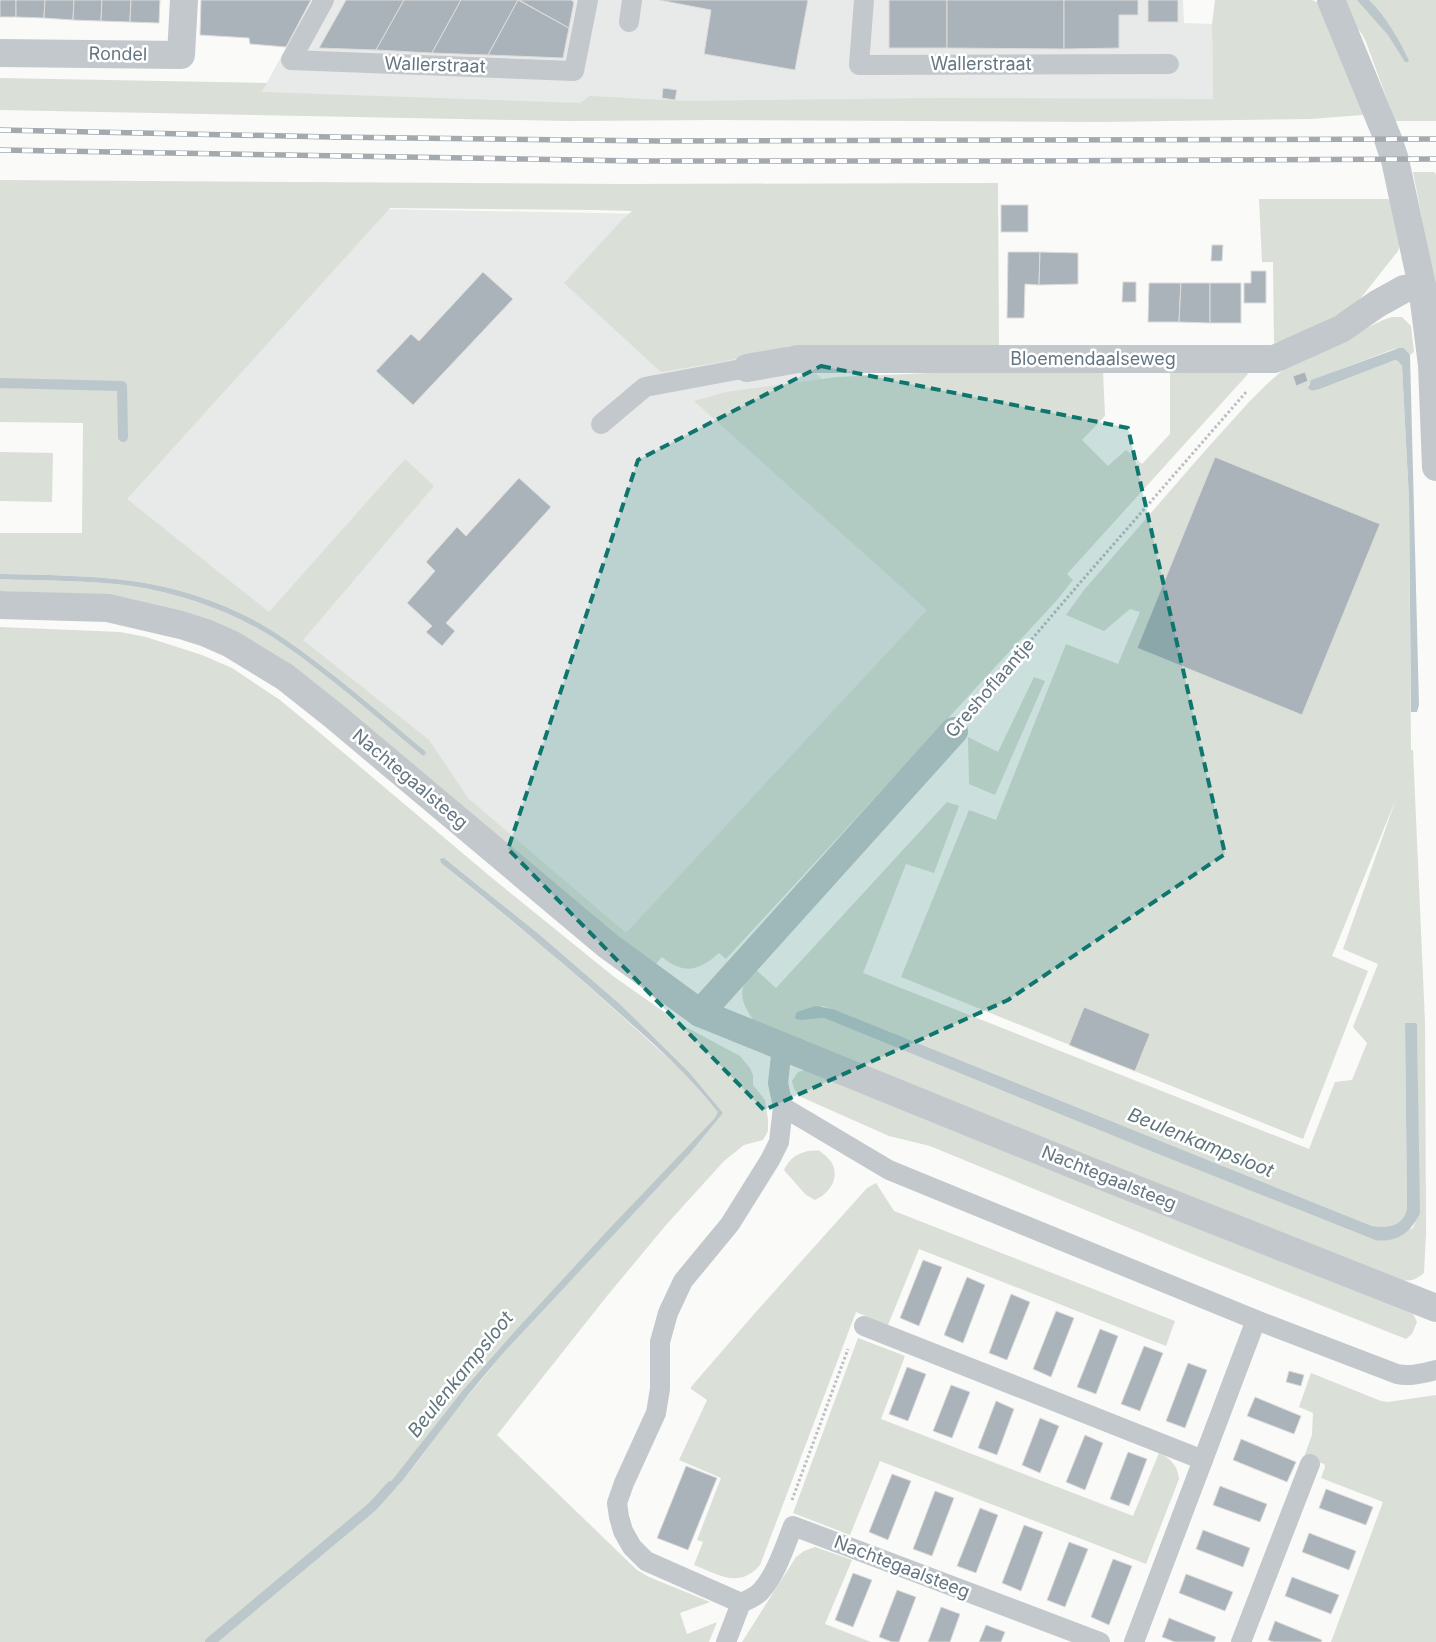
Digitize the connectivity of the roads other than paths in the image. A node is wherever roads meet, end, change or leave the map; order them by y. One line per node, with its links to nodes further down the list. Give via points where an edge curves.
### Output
1 (184, 0): 8 (street, Rondel, via 181,55)
2 (324, 0): 3 (lane, Wallerstraat, via 291,60 574,71)
3 (588, 0)
4 (632, 0): 7 (lane)
5 (864, 0): 9 (lane, Wallerstraat, via 859,65)
6 (1331, 0): 10 (street, via 1395,160)
7 (629, 22)
8 (0, 53)
9 (1169, 64)
10 (1422, 286): 11 (street); 12 (street, Bloemendaalseweg, via 1404,289 1341,329 1274,359 798,359)
11 (1434, 365): 14 (street)
12 (747, 368): 13 (lane, via 645,387)
13 (601, 424)
14 (1436, 467)
15 (0, 605): 17 (street, Nachtegaalsteeg, via 108,608 181,624 231,644 285,677 606,945)
16 (954, 731): 17 (street, Greshoflaantje)
17 (700, 1013): 18 (street, Nachtegaalsteeg)
18 (782, 1047): 19 (lane, via 778,1083); 20 (street, Nachtegaalsteeg)
19 (783, 1106): 21 (lane, via 889,1170); 26 (lane, via 779,1142 770,1160 730,1224 682,1282 668,1313 660,1342 660,1389 656,1413 617,1502 623,1531 646,1562)
20 (1436, 1308)
21 (1256, 1320): 23 (lane, via 1397,1374); 24 (lane)
22 (864, 1326): 24 (lane)
23 (1436, 1370)
24 (1203, 1460): 29 (lane)
25 (1310, 1464): 30 (lane)
26 (741, 1603): 27 (lane); 28 (lane, Nachtegaalsteeg, via 767,1584 793,1526)
27 (726, 1642)
28 (1100, 1642)
29 (1134, 1642)
30 (1241, 1642)

